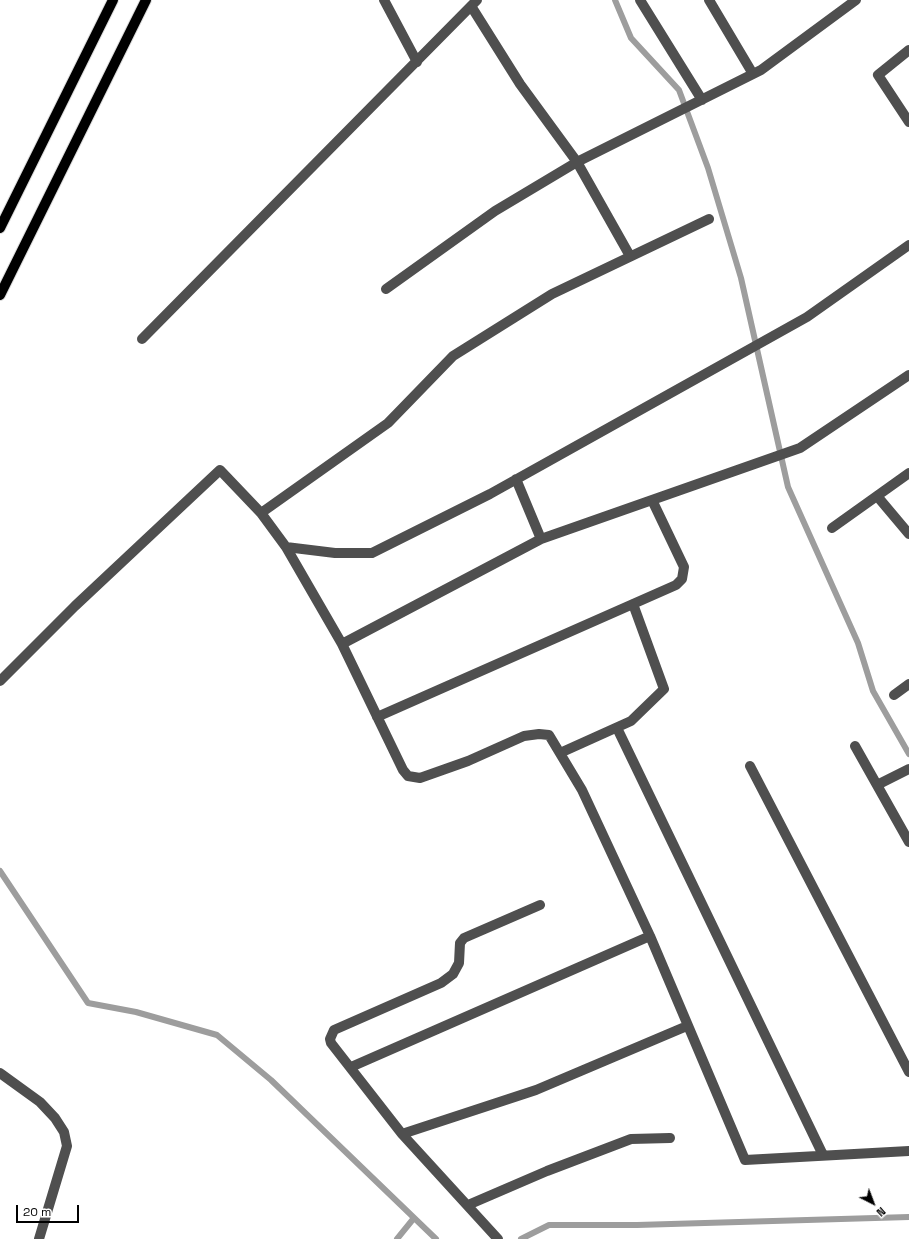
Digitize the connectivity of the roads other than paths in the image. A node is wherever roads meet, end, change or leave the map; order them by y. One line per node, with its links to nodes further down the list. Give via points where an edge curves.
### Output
1 (113, 0): 15 (main road)
2 (146, 0): 19 (main road)
3 (384, 0): 9 (street)
4 (640, 0): 11 (street)
5 (709, 0): 10 (street)
6 (856, 0): 10 (street)
7 (474, 3): 9 (street); 13 (street, via 520,84)
8 (909, 50): 12 (street, via 878,74)
9 (417, 62): 20 (street)
10 (753, 74): 11 (street)
11 (699, 101): 13 (street)
12 (908, 117)
13 (577, 162): 17 (street); 18 (street, via 495,211)
14 (709, 220): 17 (street)
15 (0, 228)
16 (909, 245): 23 (street, via 807,317)
17 (630, 256): 26 (street, via 552,294 453,356 388,423)
18 (386, 289)
19 (0, 295)
20 (142, 339)
21 (909, 375): 25 (street, via 800,448)
22 (909, 473): 24 (street)
23 (516, 479): 29 (street); 30 (street, via 372,553 335,554)
24 (877, 496): 27 (street); 28 (street)
25 (652, 500): 29 (street); 31 (street, via 684,567 684,574 676,585)
26 (261, 513): 30 (street); 33 (street, via 220,470 75,606)
27 (832, 528)
28 (909, 534)
29 (541, 539): 32 (street)
30 (286, 547): 32 (street)
31 (633, 604): 36 (street); 37 (street, via 664,689 631,721)
32 (342, 644): 36 (street)
33 (0, 681)
34 (909, 684): 35 (street)
35 (894, 695)
36 (377, 717): 39 (street, via 408,776 420,778 468,761 524,736 550,735)
37 (617, 728): 39 (street); 53 (street)
38 (855, 746): 42 (street)
39 (560, 753): 45 (street, via 582,790)
40 (750, 766): 48 (street)
41 (904, 771): 42 (street)
42 (877, 785): 43 (street)
43 (909, 842)
44 (540, 905): 47 (street, via 464,938 459,948 459,963 453,974 441,983 334,1030 331,1043)
45 (650, 936): 46 (street); 47 (street)
46 (687, 1026): 50 (street, via 536,1090); 53 (street, via 745,1160)
47 (351, 1067): 50 (street)
48 (909, 1072)
49 (0, 1073): 55 (street, via 40,1102 64,1132 67,1146)
50 (402, 1134): 54 (street)
51 (670, 1138): 54 (street, via 631,1140)
52 (909, 1151): 53 (street)
53 (823, 1155)
54 (468, 1205): 56 (street)
55 (39, 1239)
56 (498, 1239)

